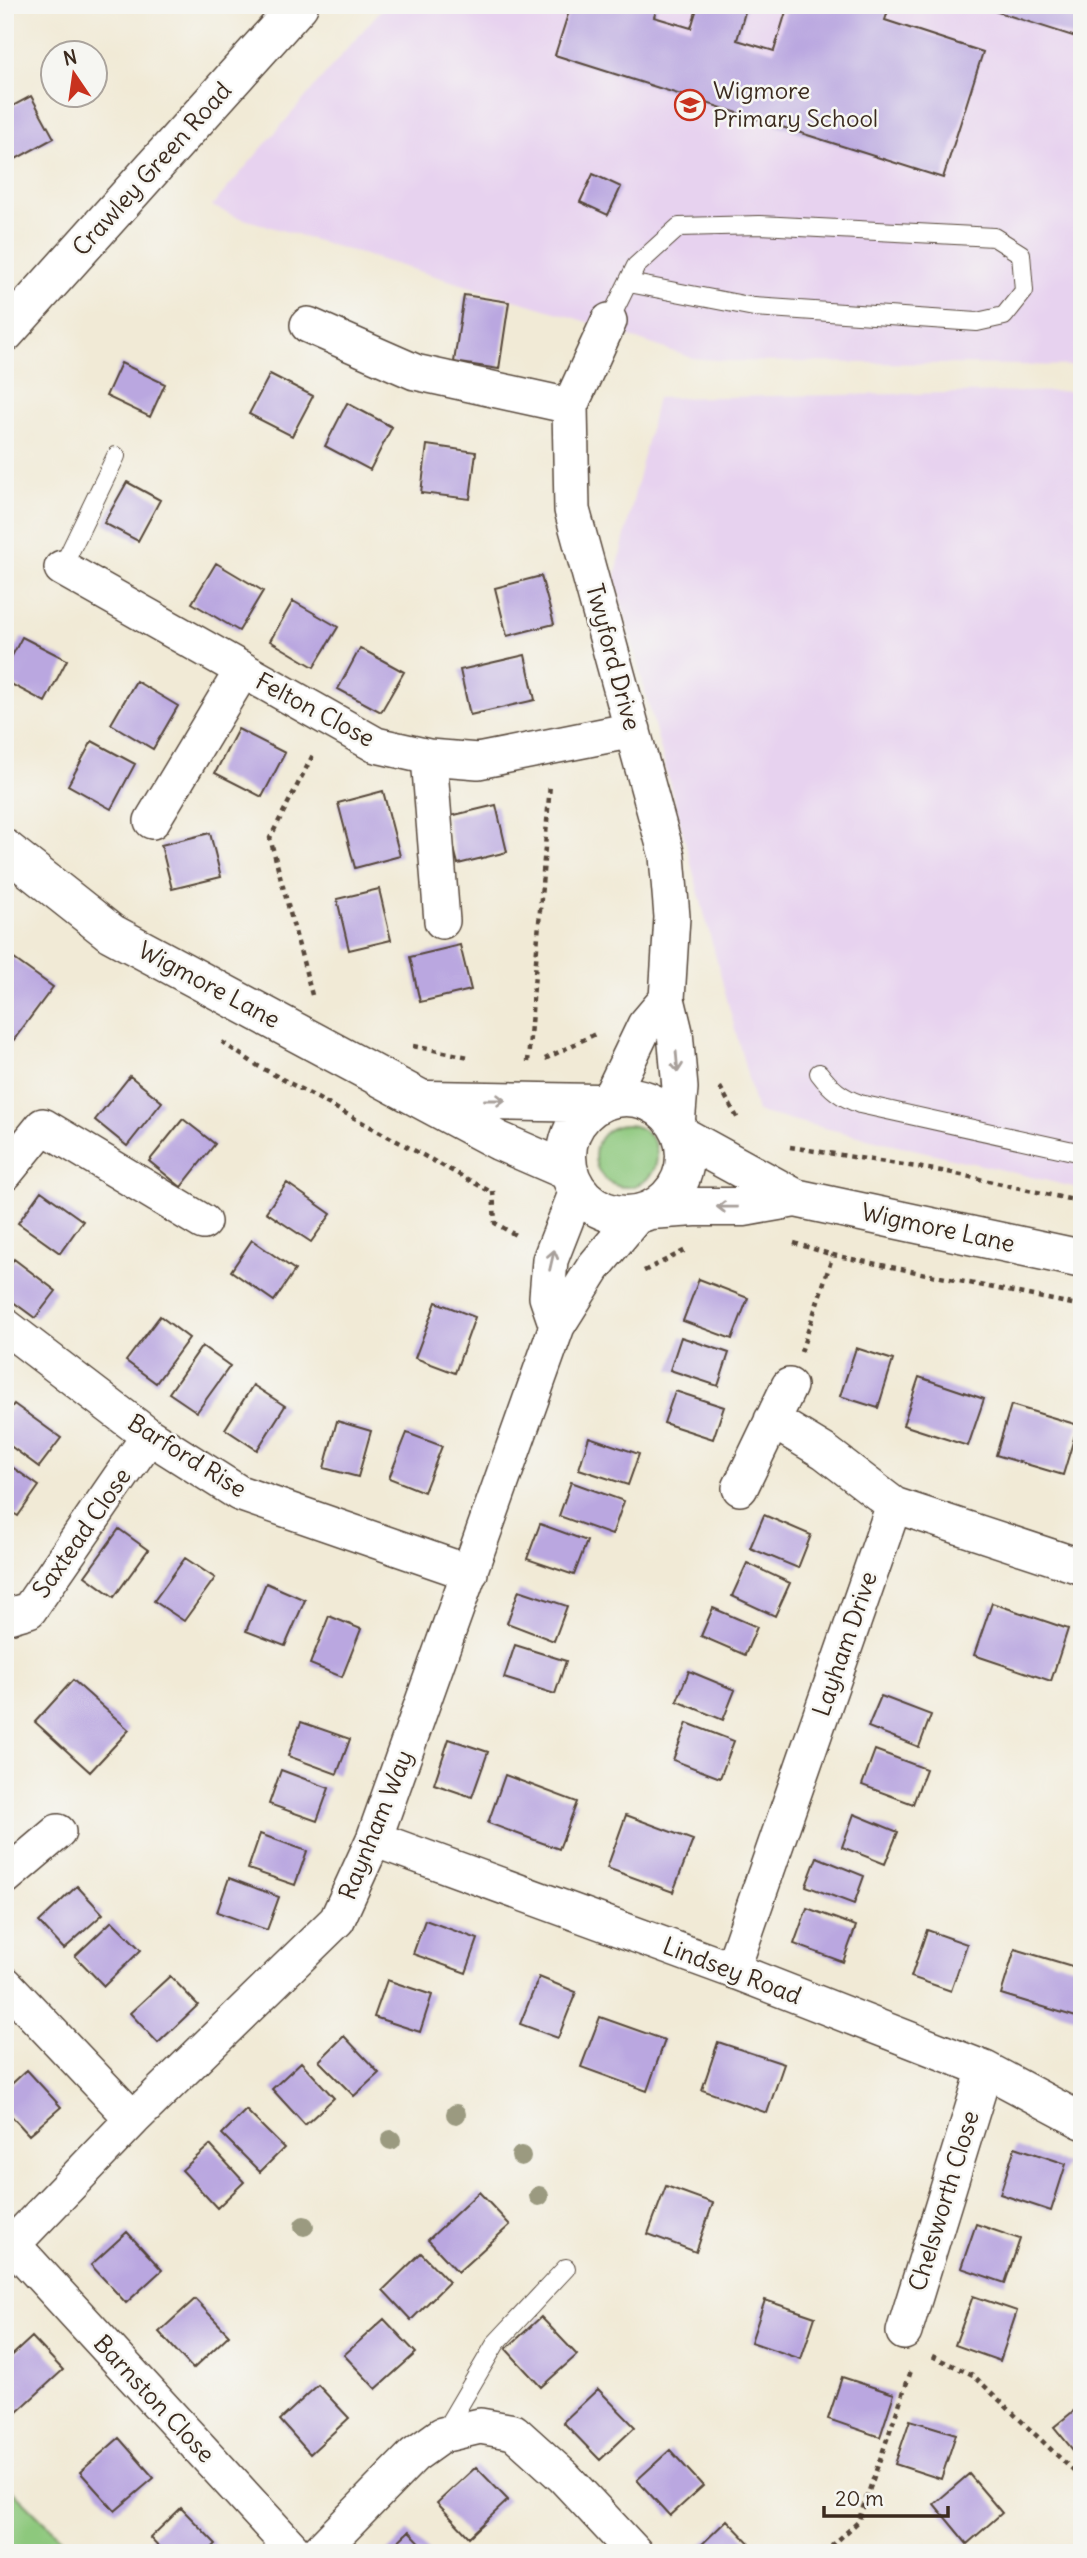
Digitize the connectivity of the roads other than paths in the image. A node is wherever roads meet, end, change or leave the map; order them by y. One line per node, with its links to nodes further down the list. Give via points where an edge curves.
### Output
1 (299, 5): 5 (street, Crawley Green Road)
2 (629, 283): 2 (lane, via 636,266 679,226 760,225 994,237 1021,254 1024,291 1004,316 977,322 754,307); 3 (lane)
3 (609, 321): 6 (street, Twyford Drive)
4 (308, 325): 6 (street, via 415,372)
5 (5, 333)
6 (569, 406): 10 (street, Twyford Drive, via 572,510)
7 (116, 456): 8 (lane)
8 (62, 568): 9 (street, Felton Close)
9 (242, 671): 11 (street, Felton Close, via 376,745); 12 (street, Felton Close)
10 (633, 730): 11 (street, Felton Close, via 478,761); 15 (street, Twyford Drive, via 667,856 672,917)
11 (429, 757): 14 (street)
12 (152, 821)
13 (5, 849): 17 (street, Wigmore Lane, via 111,933)
14 (442, 921)
15 (667, 999): 18 (street, via 645,1025); 19 (street, Twyford Drive, one-way to 19, via 675,1032)
16 (819, 1073): 20 (lane, via 831,1089 860,1104)
17 (426, 1100): 18 (street, Wigmore Lane, one-way to 18); 22 (street, Wigmore Lane)
18 (603, 1101): 19 (street, Wigmore Lane, via 629,1097 648,1101 664,1110); 22 (street, via 577,1121 567,1145)
19 (679, 1130): 23 (street, Wigmore Lane); 24 (street, via 685,1150 681,1178 668,1197)
20 (1082, 1153)
21 (5, 1173): 25 (street, via 43,1126)
22 (573, 1181): 24 (street, Wigmore Lane, via 590,1203 604,1212); 28 (street, one-way to 22, via 547,1297 550,1260)
23 (795, 1198): 24 (street, Wigmore Lane, one-way to 24, via 744,1207); 26 (street, Wigmore Lane)
24 (644, 1212): 28 (street, Raynham Way, via 594,1267)
25 (203, 1222)
26 (1082, 1259)
27 (5, 1326): 31 (street, Barford Rise)
28 (557, 1326): 35 (street, Raynham Way)
29 (789, 1386): 30 (street)
30 (772, 1420): 32 (street); 33 (street, via 825,1452)
31 (149, 1436): 35 (street, Barford Rise, via 240,1493); 36 (street, Saxtead Close, via 29,1610)
32 (740, 1488)
33 (894, 1505): 34 (street); 40 (street, Layham Drive)
34 (1082, 1567)
35 (470, 1573): 38 (street, Raynham Way)
36 (5, 1617)
37 (58, 1832): 39 (street)
38 (374, 1839): 40 (street, Lindsey Road); 43 (street, Raynham Way, via 337,1920)
39 (5, 1877)
40 (732, 1970): 42 (street, Lindsey Road)
41 (5, 1984): 43 (street)
42 (985, 2069): 44 (street, Lindsey Road); 47 (street, Chelsworth Close)
43 (133, 2119): 45 (street, Raynham Way)
44 (1082, 2121)
45 (9, 2249): 49 (street, Barnston Close)
46 (566, 2268): 48 (lane, via 496,2343)
47 (911, 2341)
48 (442, 2435): 50 (street, via 414,2455); 51 (street, via 480,2426 514,2432 564,2477)
49 (296, 2553)
50 (318, 2553)
51 (635, 2553)

